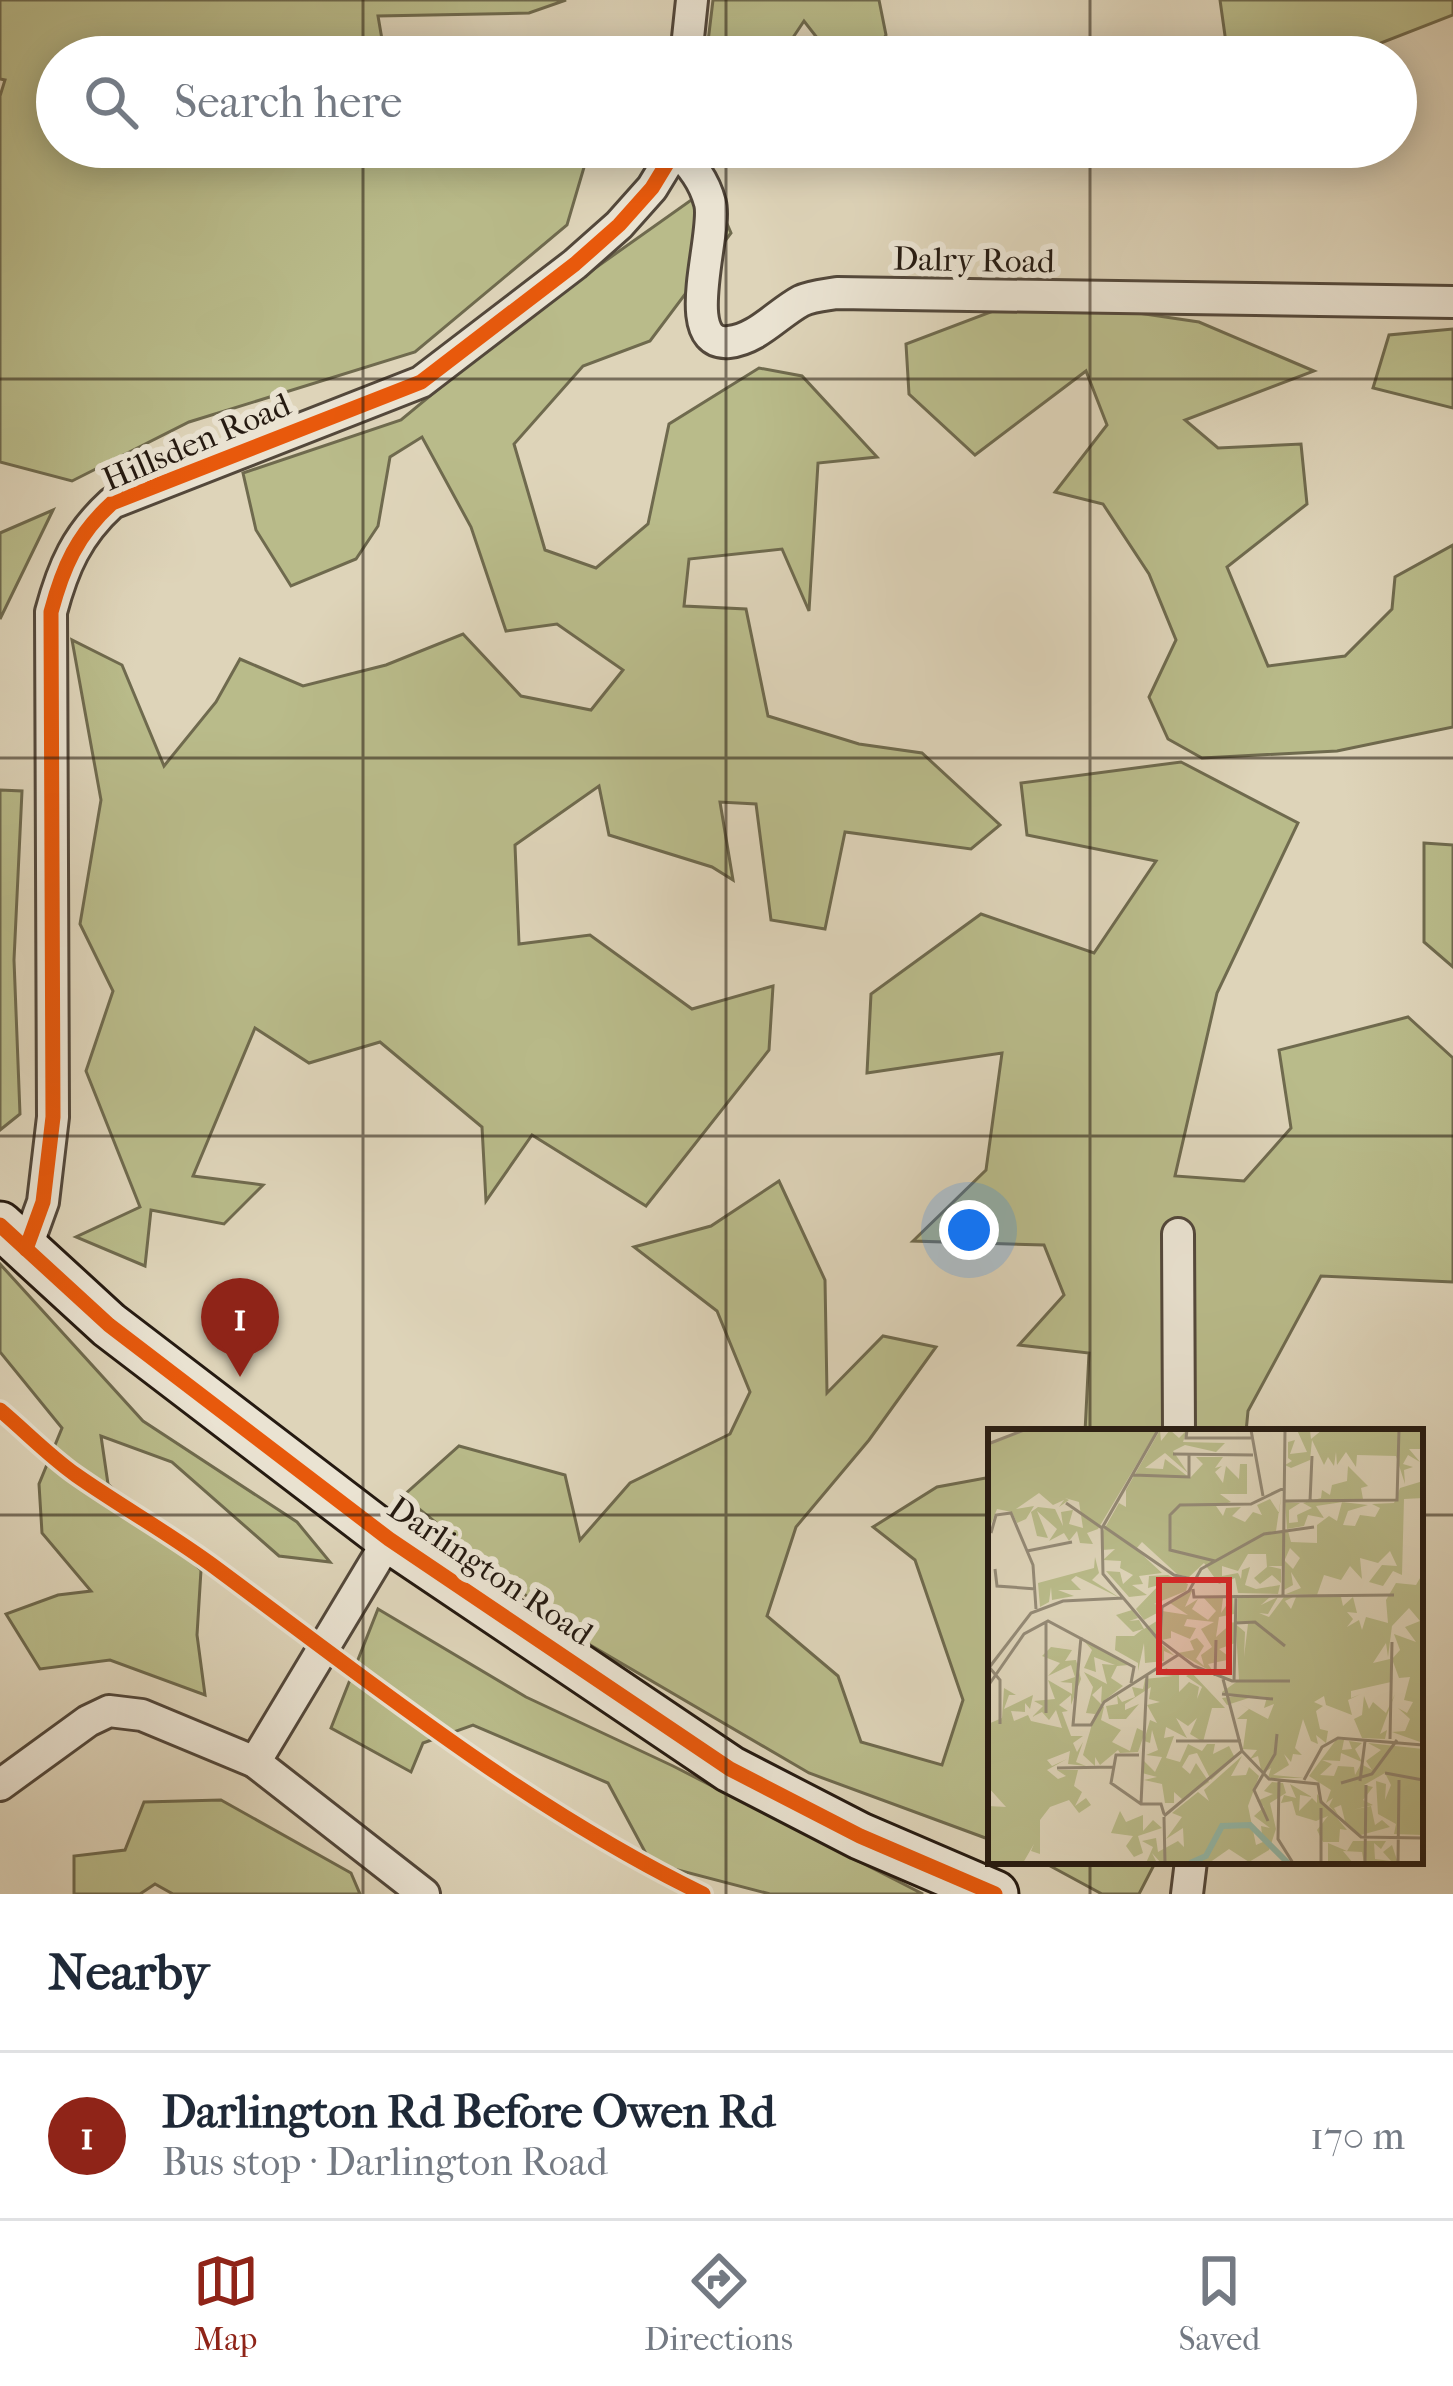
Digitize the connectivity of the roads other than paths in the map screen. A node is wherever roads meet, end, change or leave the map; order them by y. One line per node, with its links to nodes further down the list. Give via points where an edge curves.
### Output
1 (692, 0): 2 (street)
2 (688, 36)
3 (664, 168): 7 (street, Hillsden Road, via 575,264 421,382 112,503 77,542 51,612 54,1094 43,1202)
4 (695, 168): 5 (street, Dalry Road, via 713,231 701,321 717,341 746,338 804,299 837,293)
5 (1453, 302)
6 (1178, 1234): 8 (street)
7 (13, 1237): 9 (street, Darlington Road, via 109,1325)
8 (1179, 1429)
9 (389, 1539): 10 (street); 14 (street, Darlington Road, via 730,1768)
10 (255, 1762): 11 (street, via 142,1714 109,1711); 13 (street)
11 (0, 1785)
12 (1191, 1864): 15 (street)
13 (424, 1894)
14 (995, 1894)
15 (1187, 1894)

